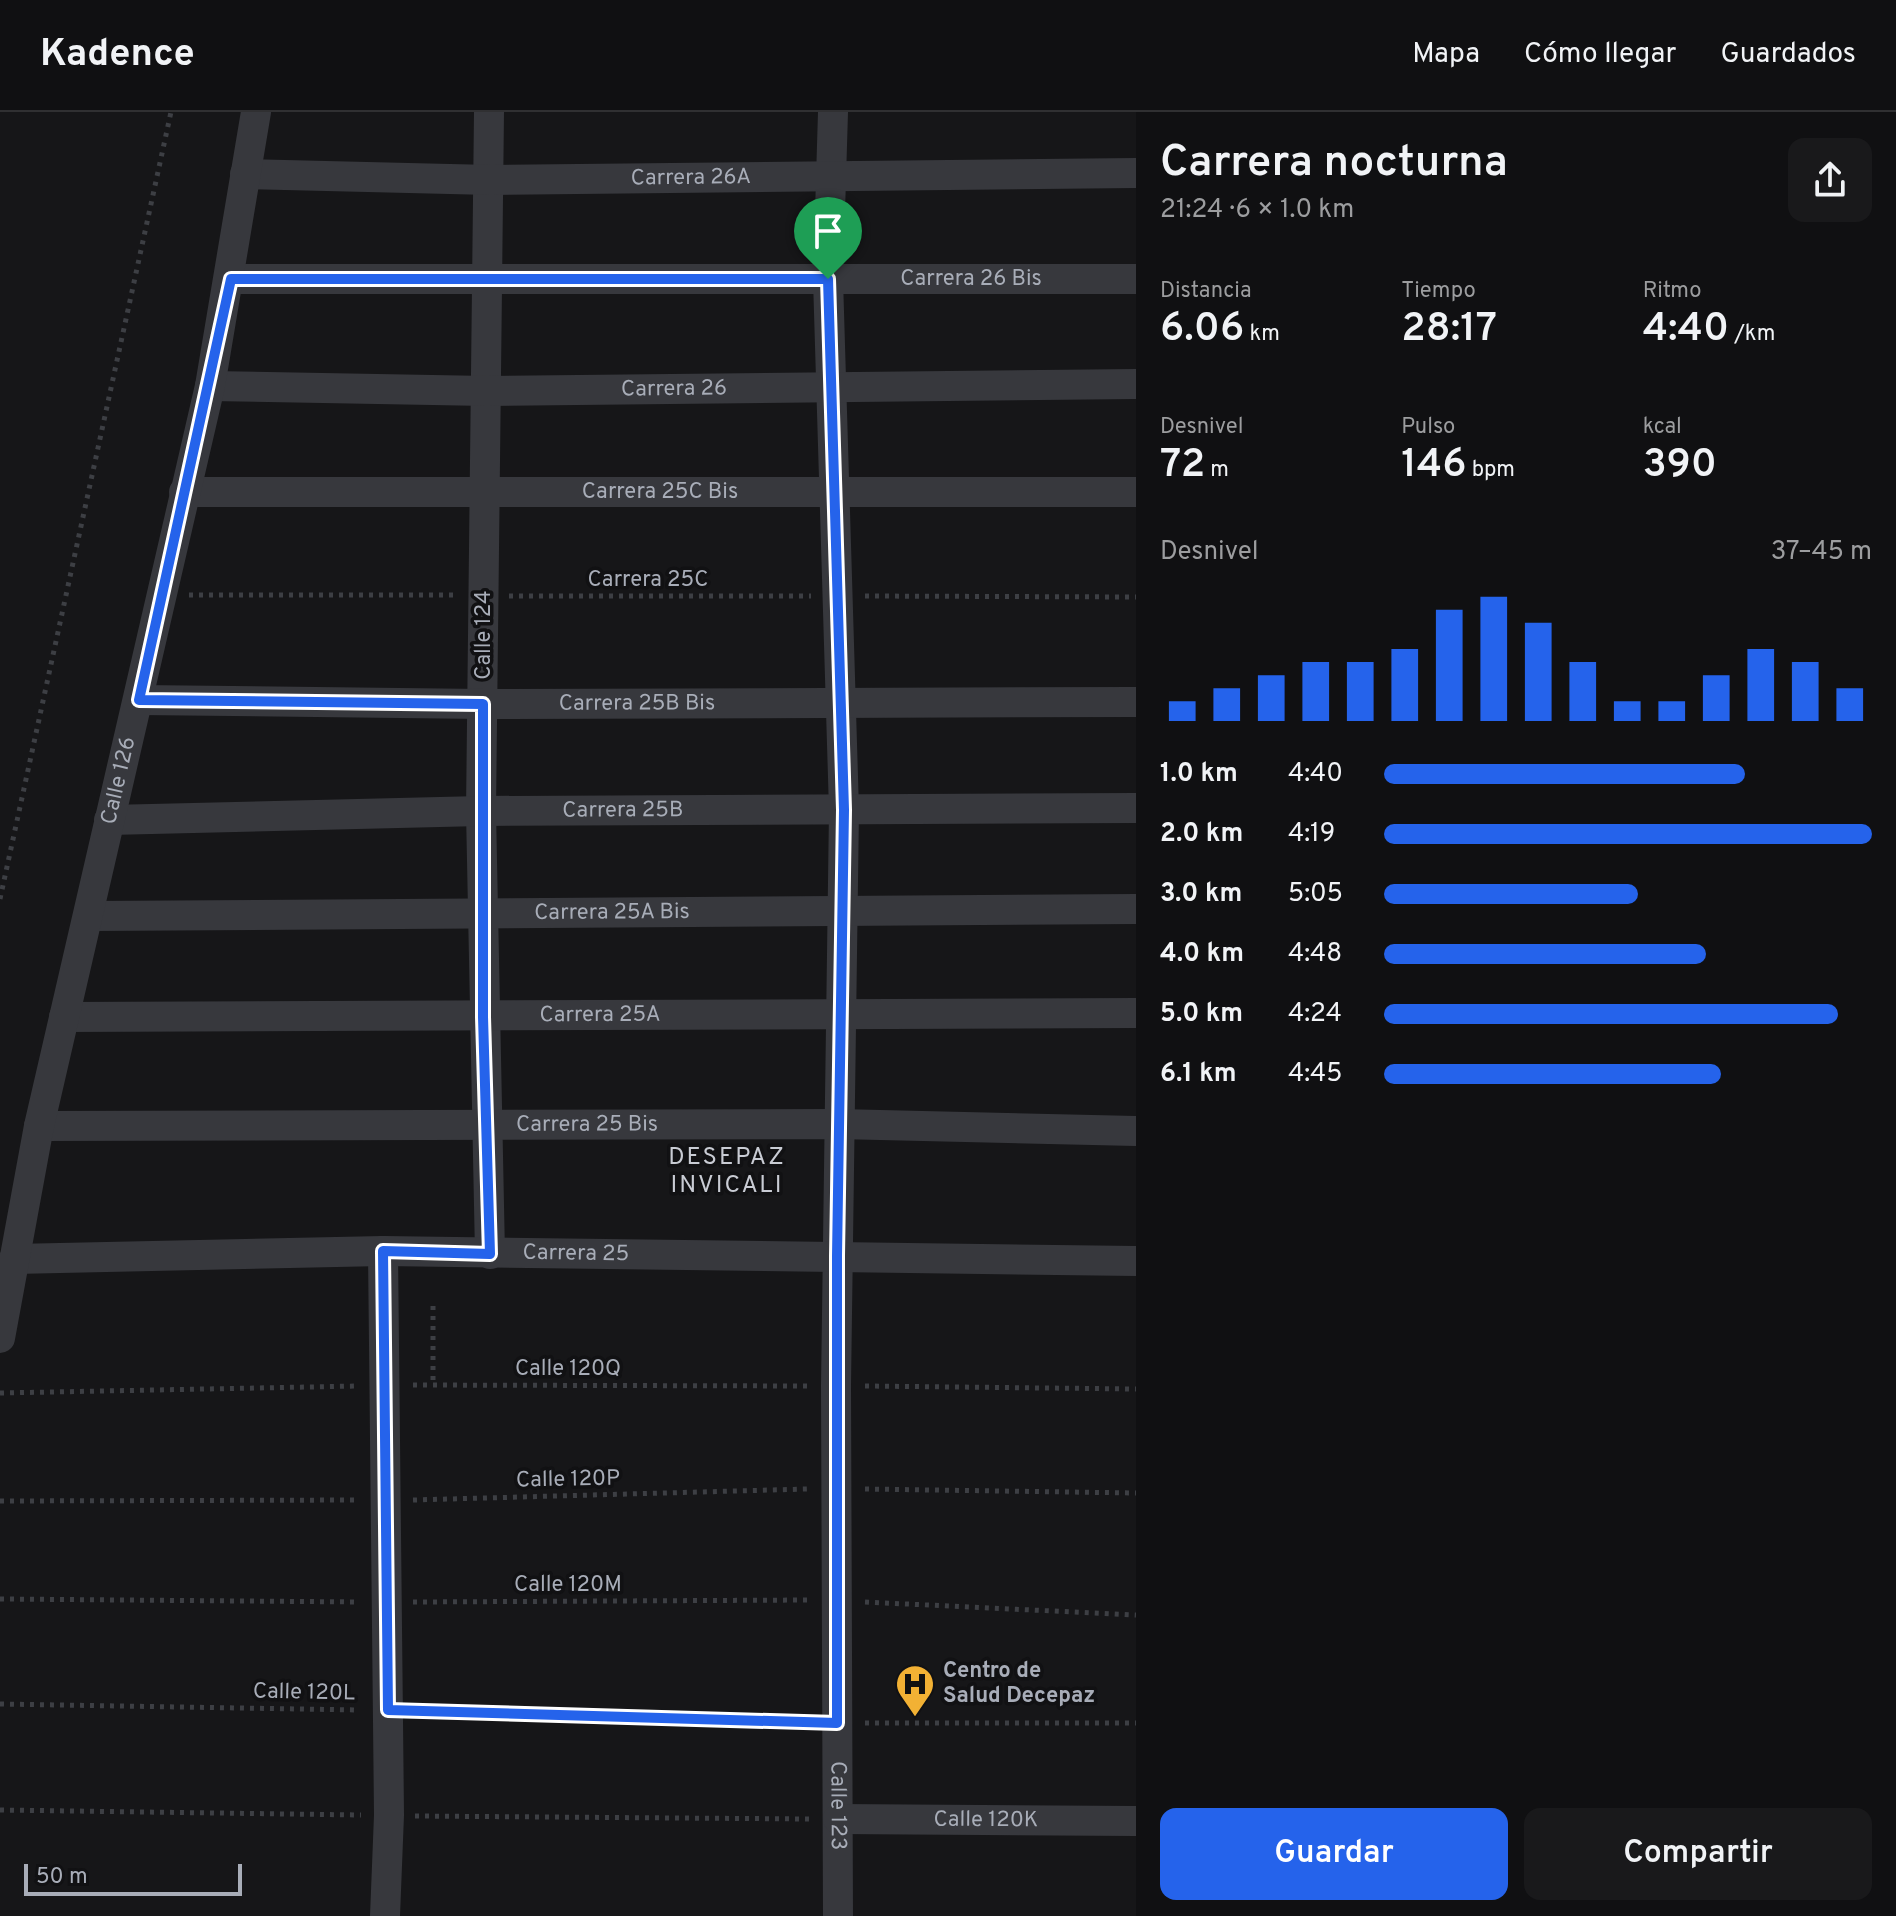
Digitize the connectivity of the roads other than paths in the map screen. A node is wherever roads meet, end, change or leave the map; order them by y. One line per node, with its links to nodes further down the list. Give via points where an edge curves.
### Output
1 (256, 112): 5 (street, Calle 126)
2 (489, 112): 7 (street, Calle 124)
3 (833, 112): 6 (street, Calle 123)
4 (1136, 173): 6 (street, Carrera 26A)
5 (245, 174): 7 (street, Carrera 26A); 8 (street, Calle 126)
6 (831, 176): 7 (street, Carrera 26A); 9 (street, Calle 123)
7 (491, 180): 11 (street, Calle 124)
8 (231, 279): 11 (street, Carrera 26 Bis); 14 (street, Calle 126)
9 (828, 279): 10 (street, Carrera 26 Bis); 11 (street, Carrera 26 Bis); 12 (street, Calle 123)
10 (1136, 279)
11 (489, 280): 15 (street, Calle 124)
12 (830, 384): 13 (street, Carrera 26); 15 (street, Carrera 26); 18 (street, Calle 123)
13 (1136, 384)
14 (210, 386): 15 (street, Carrera 26); 16 (street, Calle 126)
15 (487, 391): 17 (street, Calle 124)
16 (184, 492): 17 (street, Carrera 25C Bis); 20 (street, Calle 126)
17 (486, 492): 18 (street, Carrera 25C Bis); 23 (street, Calle 124)
18 (834, 492): 19 (street, Carrera 25C Bis); 21 (street, Calle 123)
19 (1136, 492)
20 (139, 700): 23 (street, Carrera 25B Bis); 27 (street, Calle 126)
21 (841, 702): 22 (street, Carrera 25B Bis); 23 (street, Carrera 25B Bis); 25 (street, Calle 123)
22 (1136, 702)
23 (483, 704): 26 (street, Calle 124)
24 (1136, 808): 25 (street, Carrera 25B)
25 (844, 810): 26 (street, Carrera 25B); 28 (street, Calle 123)
26 (481, 811): 27 (street, Carrera 25B); 30 (street, Calle 124)
27 (109, 820): 31 (street, Calle 126)
28 (840, 909): 29 (street, Carrera 25A Bis); 30 (street, Carrera 25A Bis); 33 (street, Calle 123)
29 (1136, 909)
30 (482, 914): 31 (street, Carrera 25A Bis); 35 (street, Calle 124)
31 (90, 916): 34 (street, Calle 126)
32 (1136, 1013): 33 (street, Carrera 25A)
33 (840, 1015): 35 (street, Carrera 25A); 37 (street, Calle 123)
34 (64, 1017): 35 (street, Carrera 25A); 38 (street, Calle 126)
35 (483, 1017): 36 (street, Calle 124)
36 (486, 1123): 37 (street, Carrera 25 Bis); 38 (street, Carrera 25 Bis); 41 (street, Calle 124)
37 (838, 1124): 39 (street, Carrera 25 Bis); 42 (street, Calle 123)
38 (39, 1126): 43 (street, Calle 126)
39 (1136, 1131)
40 (383, 1251): 41 (street, Carrera 25); 43 (street, Carrera 25); 48 (street)
41 (490, 1254): 42 (street, Carrera 25)
42 (837, 1256): 44 (street, Carrera 25); 46 (street, Calle 123)
43 (14, 1259): 45 (street, Calle 126)
44 (1136, 1261)
45 (0, 1338)
46 (838, 1819): 47 (street, Calle 120K); 49 (street, Calle 123)
47 (1136, 1821)
48 (385, 1916)
49 (838, 1916)

